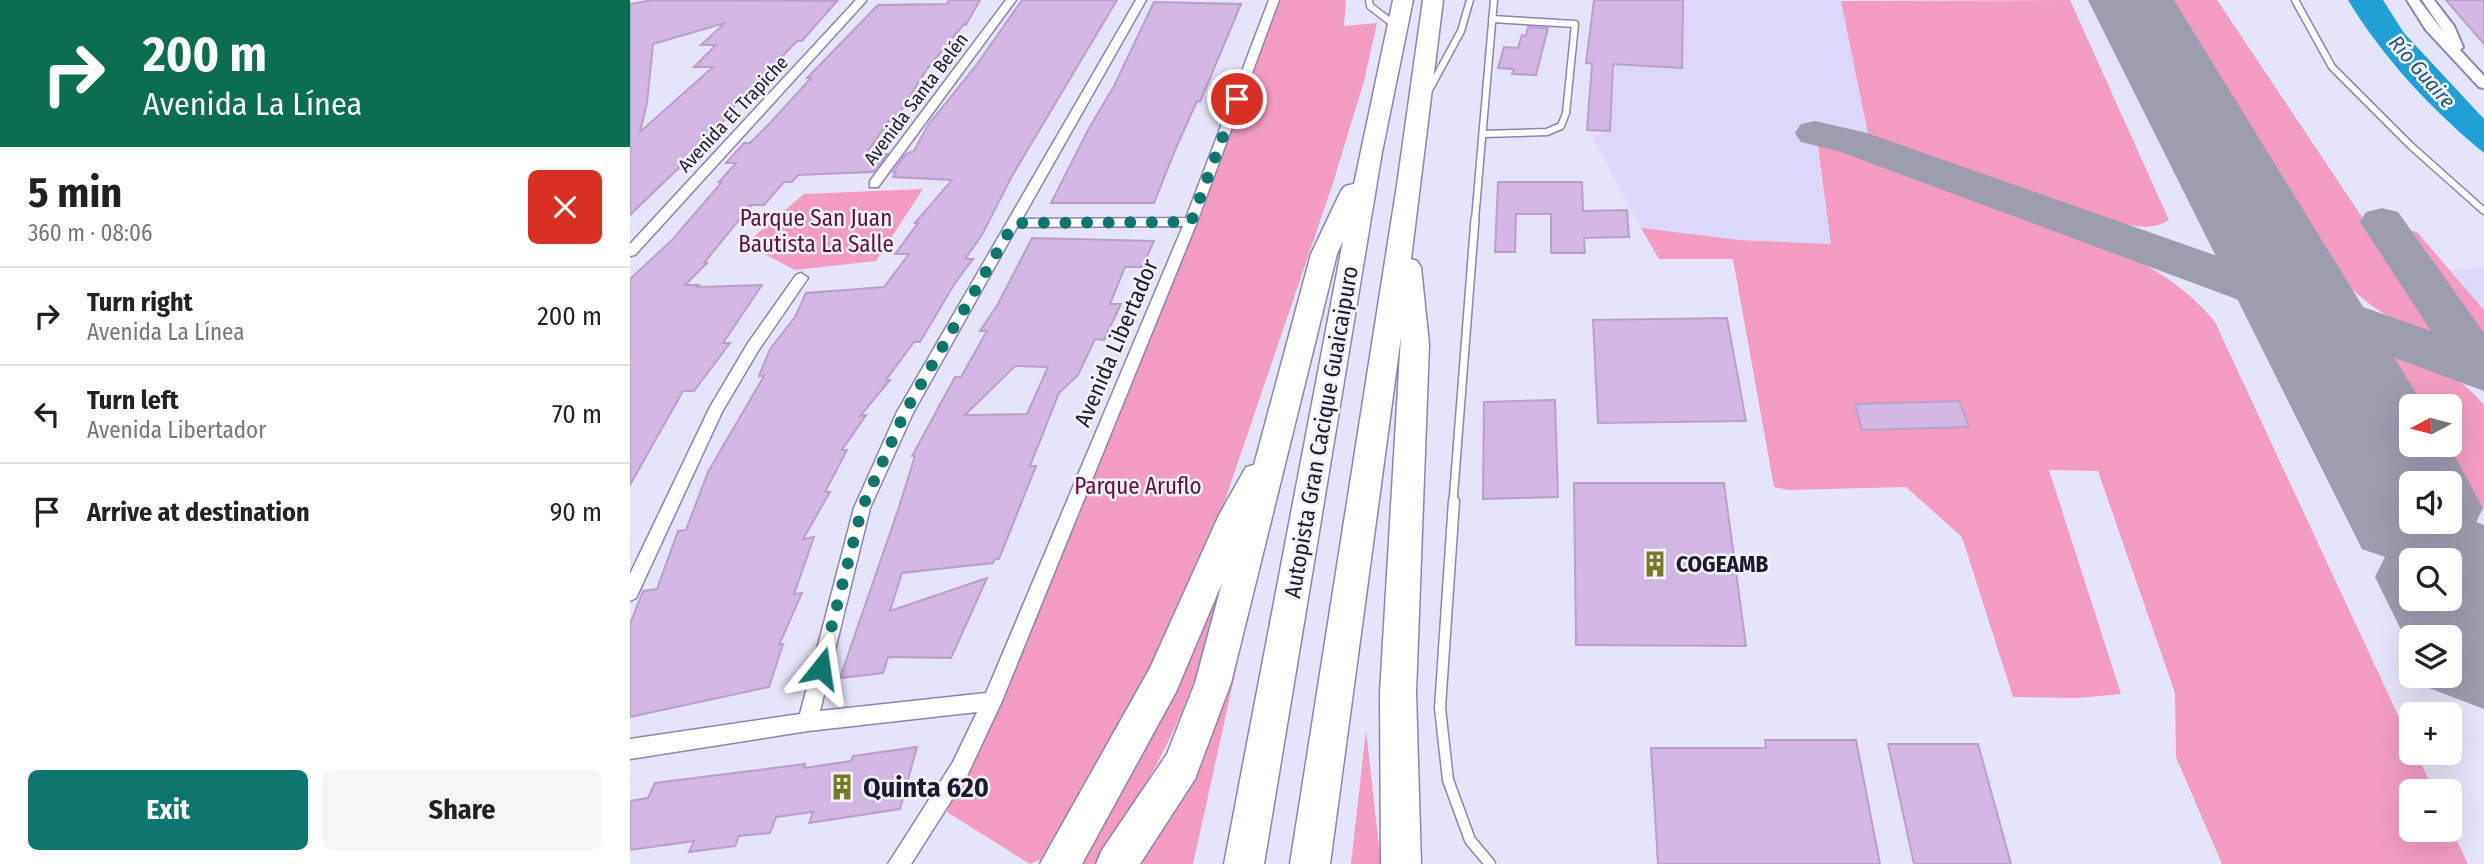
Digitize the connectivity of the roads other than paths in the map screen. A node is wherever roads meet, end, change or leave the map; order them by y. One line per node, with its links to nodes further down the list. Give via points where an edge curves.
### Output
1 (862, 0): 25 (street, Avenida El Trapiche)
2 (1011, 0): 20 (street, Avenida Santa Belén)
3 (1141, 0): 24 (street)
4 (1274, 0): 23 (street, Avenida Libertador)
5 (1369, 0): 14 (lane, via 1370,6)
6 (1403, 0): 14 (highway, Autopista Gran Cacique Guaicaipuro)
7 (1433, 0): 17 (highway, Autopista Gran Cacique Guaicaipuro)
8 (1470, 0): 17 (lane, via 1461,31)
9 (1493, 0): 13 (lane)
10 (2295, 0): 21 (lane, via 2332,67)
11 (2413, 0): 15 (street)
12 (2428, 0): 15 (street, via 2448,26)
13 (1492, 19): 18 (lane); 18 (lane, via 1575,24 1561,126 1547,132)
14 (1397, 27): 19 (highway, Autopista Gran Cacique Guaicaipuro)
15 (2459, 56): 16 (street)
16 (2484, 84)
17 (1417, 115): 22 (highway, Autopista Gran Cacique Guaicaipuro)
18 (1483, 134): 38 (lane, via 1440,708 1448,780 1470,840)
19 (1371, 152): 27 (highway, via 1324,254); 35 (highway, Autopista Gran Cacique Guaicaipuro)
20 (874, 184)
21 (2484, 211)
22 (1404, 217): 36 (highway, Autopista Gran Cacique Guaicaipuro); 37 (highway, via 1415,344 1398,693)
23 (1191, 222): 24 (street); 29 (street, Avenida Libertador)
24 (1014, 223): 30 (street, via 905,412 862,508)
25 (630, 252)
26 (801, 278): 28 (street, via 715,411)
27 (1277, 440): 33 (highway, via 1235,516 1163,680); 34 (highway, via 1213,683 1187,754)
28 (630, 593)
29 (992, 701): 30 (street); 32 (street, Avenida Libertador, via 960,769)
30 (808, 722): 31 (street)
31 (630, 749)
32 (899, 864)
33 (1060, 864)
34 (1116, 864)
35 (1244, 864)
36 (1310, 864)
37 (1401, 864)
38 (1490, 864)

